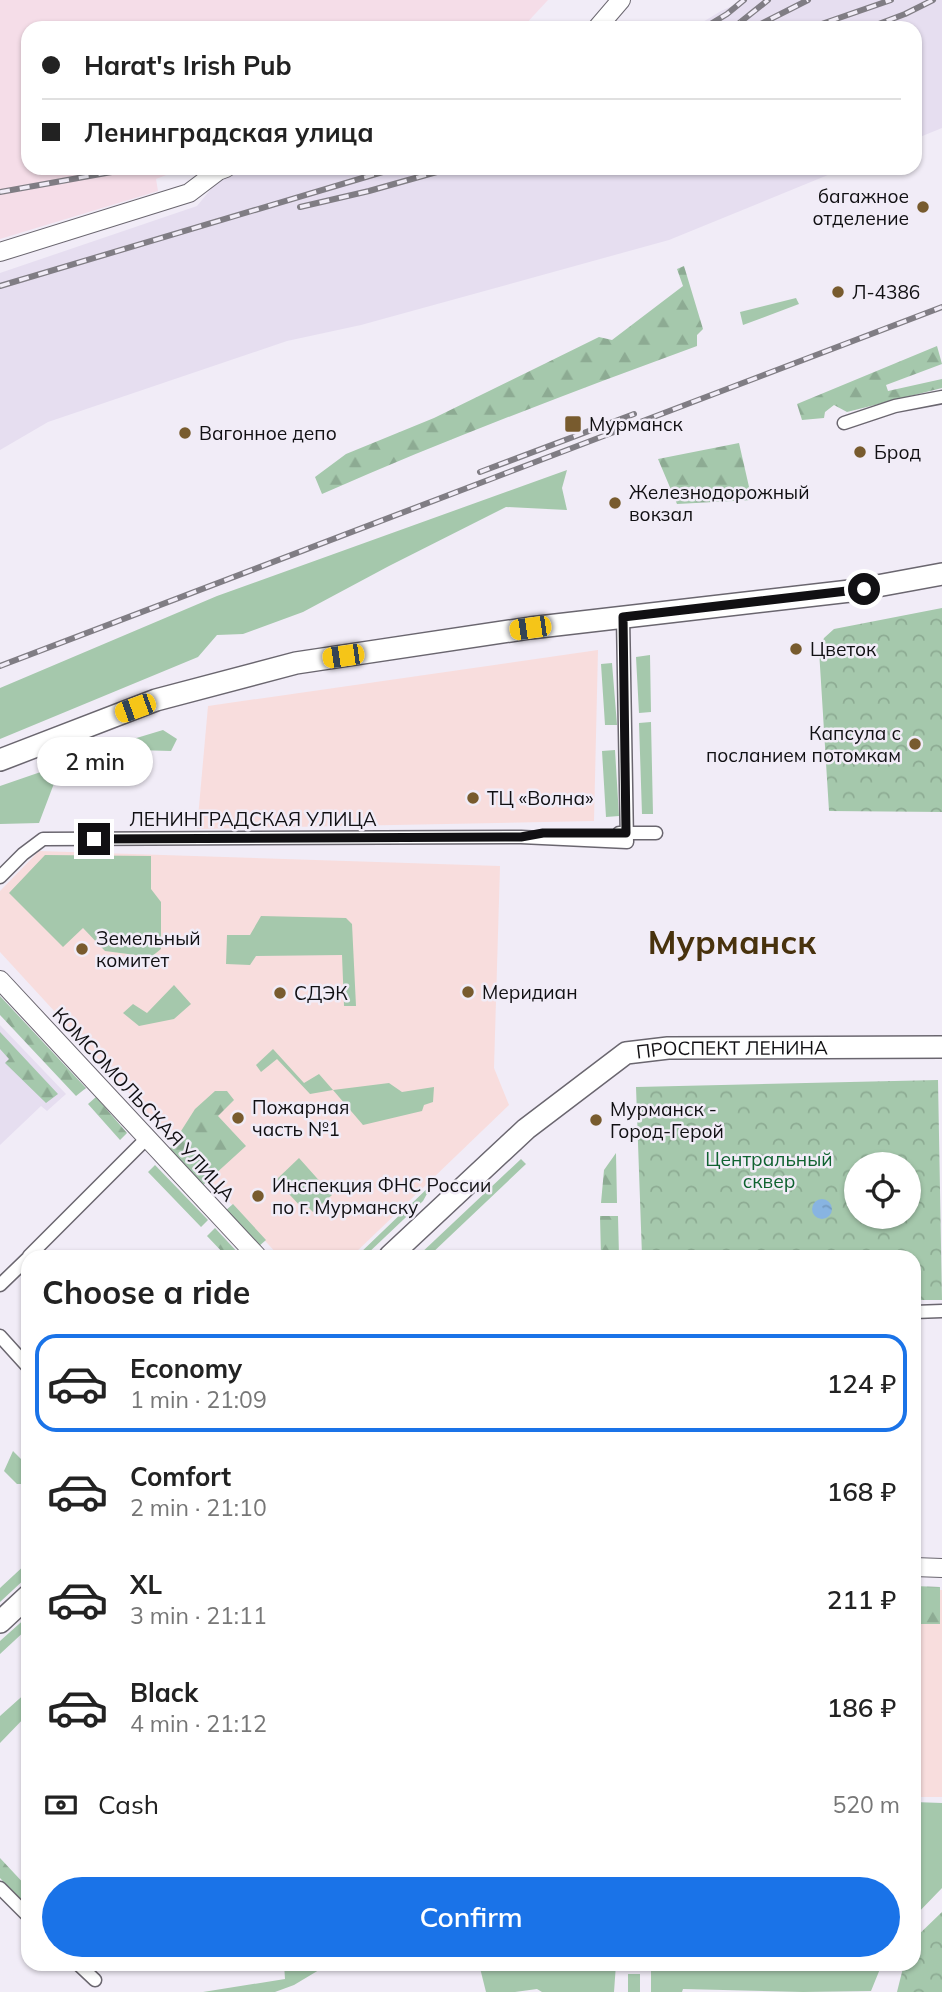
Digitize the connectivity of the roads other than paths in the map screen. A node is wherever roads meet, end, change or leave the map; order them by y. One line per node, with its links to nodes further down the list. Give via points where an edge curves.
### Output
1 (621, 0): 2 (street)
2 (603, 21)
3 (213, 175): 4 (street, via 189,193)
4 (0, 252)
5 (942, 397): 6 (street)
6 (844, 423)
7 (942, 574): 8 (main road, via 850,591)
8 (623, 617): 9 (main road, via 296,663 156,701); 11 (street)
9 (0, 760)
10 (656, 834): 11 (street, ЛЕНИНГРАДСКАЯ УЛИЦА)
11 (626, 837): 12 (street, ЛЕНИНГРАДСКАЯ УЛИЦА, via 43,839)
12 (0, 877)
13 (0, 980): 15 (street, КОМСОМОЛЬСКАЯ УЛИЦА)
14 (942, 1047): 18 (main road, ПРОСПЕКТ ЛЕНИНА, via 668,1048 626,1053 526,1129)
15 (147, 1138): 16 (street); 17 (street, КОМСОМОЛЬСКАЯ УЛИЦА)
16 (36, 1250)
17 (251, 1250)
18 (396, 1250)
19 (21, 1265): 20 (street)
20 (0, 1285)
21 (942, 1311): 22 (street)
22 (921, 1312)
23 (0, 1336): 24 (street)
24 (21, 1359)
25 (921, 1567): 26 (street)
26 (942, 1568)
27 (21, 1602): 28 (main road)
28 (0, 1622)
29 (0, 1888): 30 (street)
30 (21, 1909)
31 (85, 1971): 32 (street)
32 (95, 1980)

